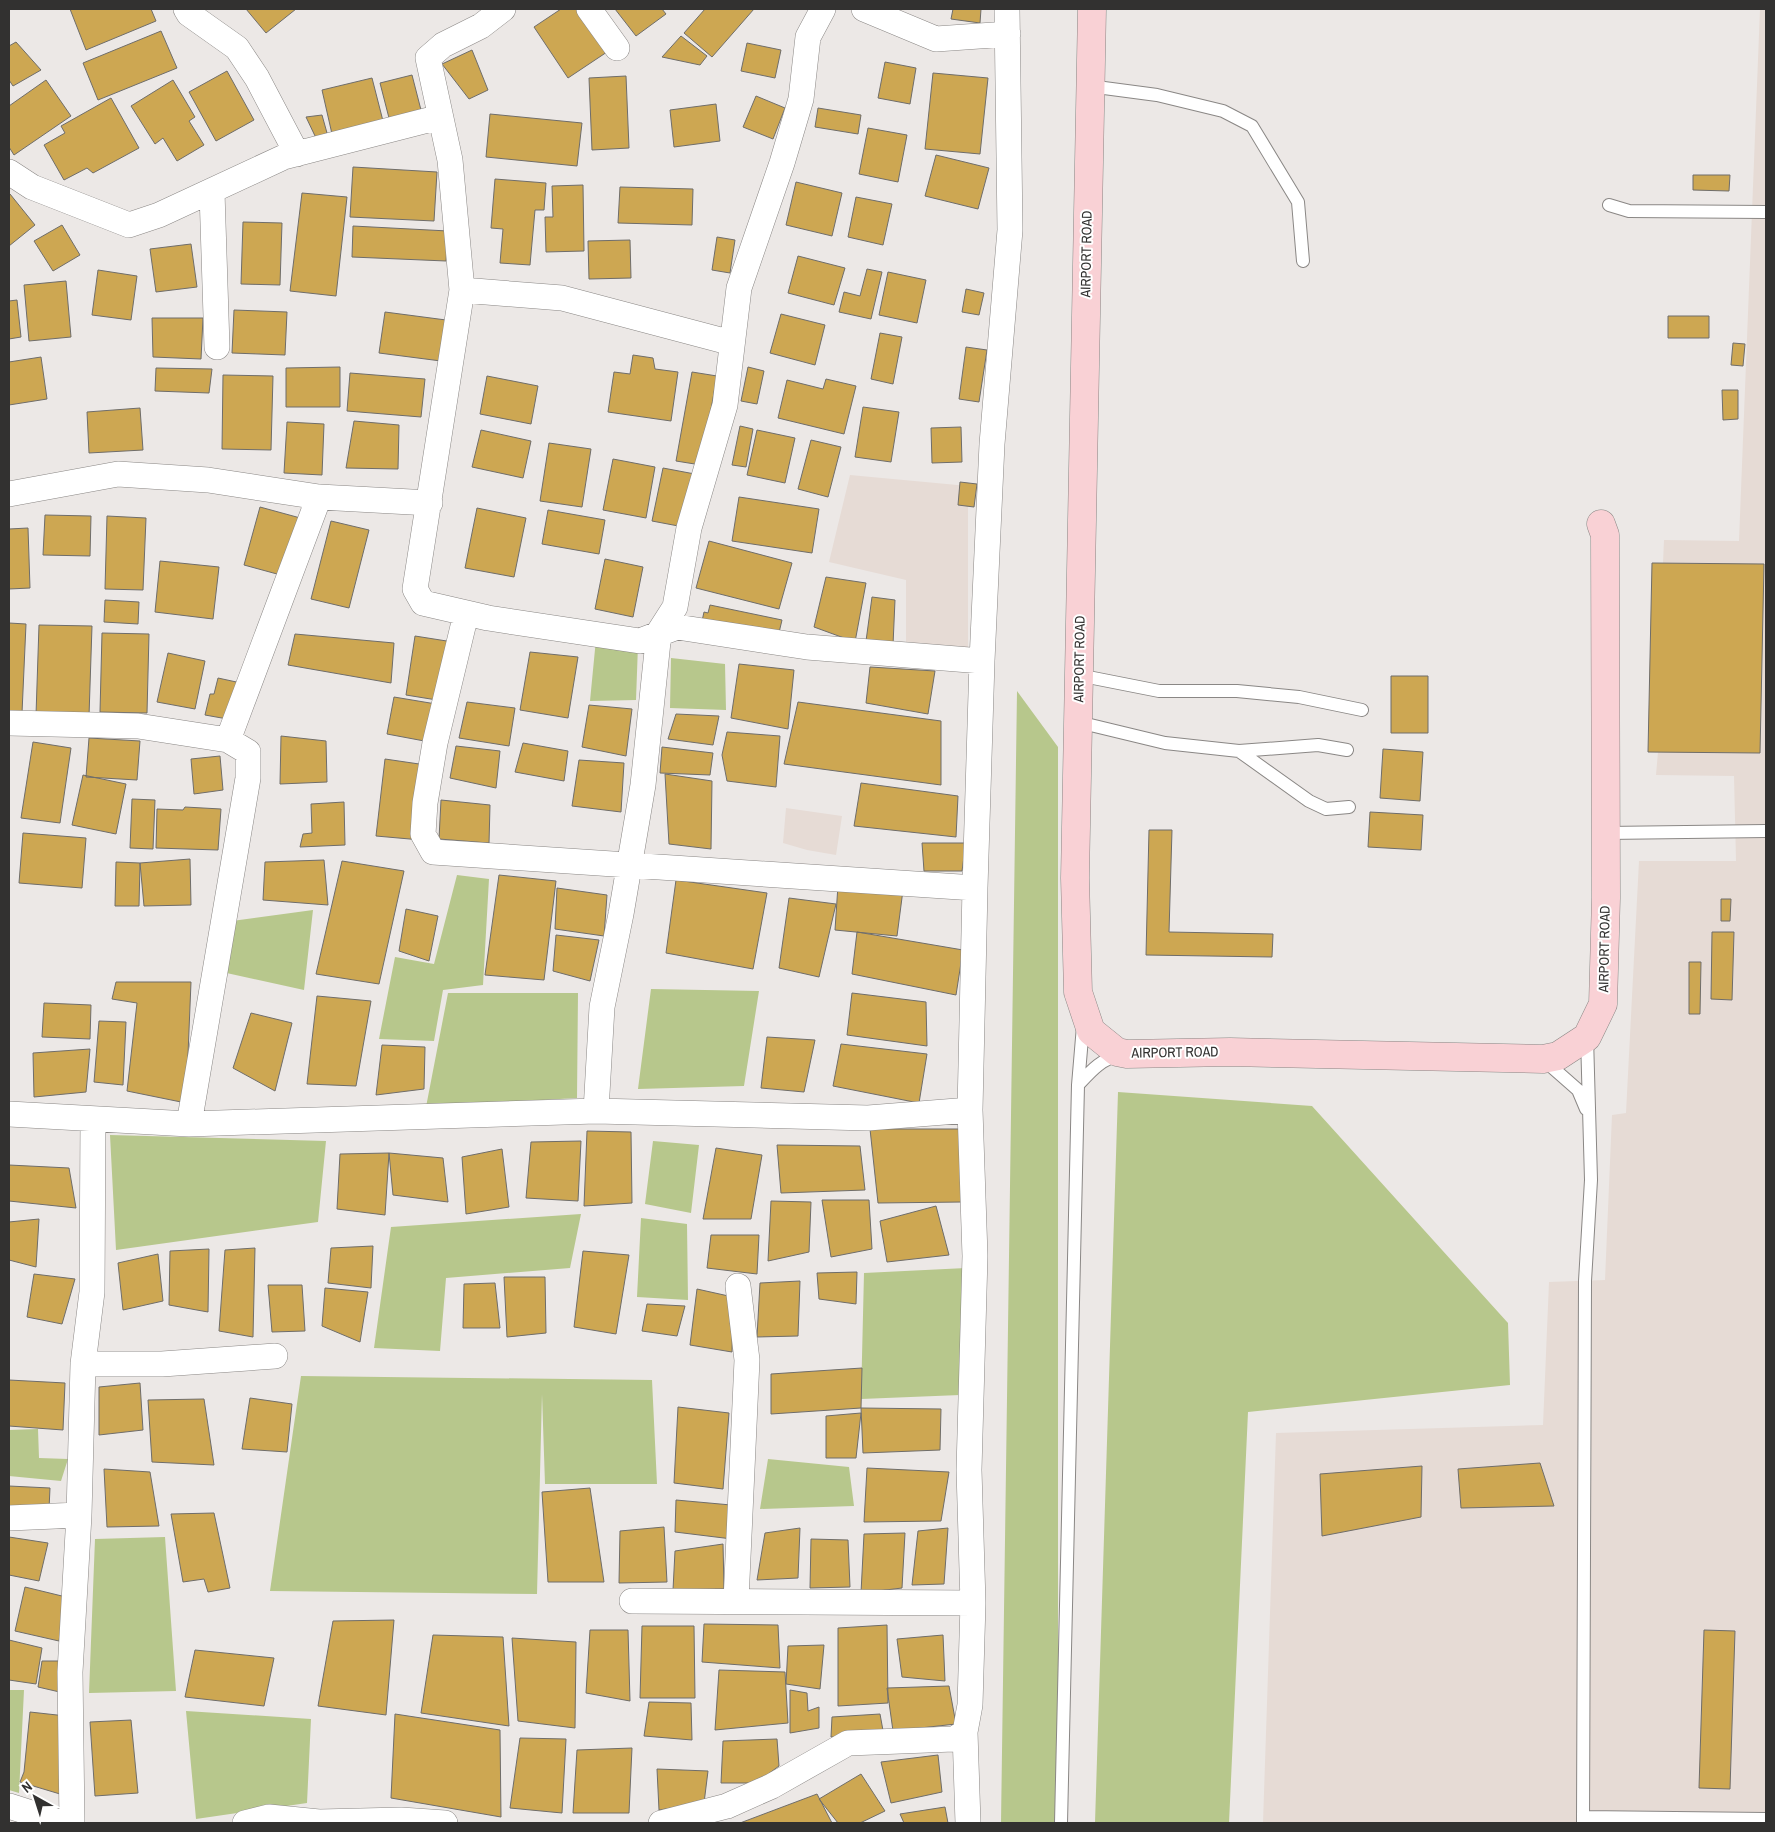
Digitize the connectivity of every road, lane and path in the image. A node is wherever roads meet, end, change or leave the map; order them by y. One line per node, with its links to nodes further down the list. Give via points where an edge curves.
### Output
1 (186, 9): 12 (street, via 237,48 257,78)
2 (503, 9): 11 (street, via 481,26 443,45 428,58)
3 (589, 9): 9 (street)
4 (823, 9): 19 (street, via 808,37 801,99 739,288)
5 (864, 9): 8 (street, via 936,40)
6 (1007, 9): 8 (street)
7 (1092, 9): 10 (main road, AIRPORT ROAD)
8 (1008, 34): 27 (street, via 1010,230 992,444)
9 (617, 48)
10 (1089, 86): 17 (lane, via 1157,95 1223,111 1252,126 1298,202); 28 (main road, AIRPORT ROAD)
11 (440, 117): 12 (street); 18 (street, via 450,160)
12 (296, 154): 14 (street)
13 (9, 172): 14 (street, via 32,187 129,225)
14 (212, 192): 20 (street)
15 (1609, 205): 16 (lane, via 1629,210)
16 (1766, 212)
17 (1303, 260)
18 (462, 290): 19 (street, via 562,298); 23 (street)
19 (732, 343): 26 (street, via 725,405 690,528 675,606)
20 (217, 347)
21 (9, 494): 22 (street, via 118,474 208,480)
22 (319, 497): 23 (street); 32 (street)
23 (430, 503): 25 (street, via 415,589 423,603)
24 (1601, 524): 37 (main road, AIRPORT ROAD, via 1605,535)
25 (466, 614): 26 (street, via 640,641); 38 (street, via 435,743 425,803 423,834 433,852)
26 (659, 632): 27 (street, via 677,627 807,647); 38 (street, via 643,785)
27 (982, 662): 39 (street)
28 (1078, 675): 29 (lane, via 1159,691 1237,691 1299,697); 30 (main road, AIRPORT ROAD)
29 (1362, 710)
30 (1078, 722): 34 (lane, via 1165,743); 40 (main road, AIRPORT ROAD, via 1075,878 1078,992)
31 (9, 723): 32 (street, via 138,726)
32 (228, 740): 49 (street, via 248,752 248,778)
33 (1347, 750): 34 (lane, via 1318,745)
34 (1238, 751): 35 (lane, via 1309,801 1326,809)
35 (1349, 807)
36 (1766, 831): 37 (lane)
37 (1606, 833): 41 (main road, AIRPORT ROAD, via 1603,1004)
38 (628, 864): 39 (street); 46 (street, via 602,1007)
39 (975, 888): 45 (street)
40 (1085, 1010): 42 (main road, AIRPORT ROAD, via 1092,1031 1117,1052); 44 (lane)
41 (1587, 1037): 43 (main road, AIRPORT ROAD, via 1558,1056); 50 (lane)
42 (1126, 1054): 43 (main road, AIRPORT ROAD, via 1230,1052); 44 (lane, via 1109,1057)
43 (1543, 1059): 50 (lane, via 1578,1090 1588,1114)
44 (1078, 1085): 69 (lane)
45 (970, 1110): 46 (street, via 868,1118); 58 (street, via 974,1256 969,1470)
46 (596, 1112): 49 (street)
47 (9, 1114): 48 (street)
48 (93, 1119): 49 (street); 53 (street, via 92,1292)
49 (190, 1124)
50 (1591, 1180): 61 (lane, via 1585,1281)
51 (738, 1286): 57 (street, via 747,1360)
52 (275, 1356): 53 (street, via 162,1364)
53 (82, 1364): 54 (street)
54 (79, 1515): 55 (street); 64 (street, via 70,1672)
55 (9, 1518)
56 (632, 1601): 57 (street)
57 (736, 1601): 58 (street)
58 (973, 1603): 59 (street, via 970,1704)
59 (965, 1732): 67 (street, via 954,1739 848,1743 772,1786 727,1806); 68 (street)
60 (9, 1806): 63 (street)
61 (1583, 1820): 62 (lane)
62 (1760, 1820)
63 (62, 1823)
64 (72, 1823)
65 (245, 1823): 66 (street, via 269,1817 319,1822 401,1820)
66 (445, 1823)
67 (661, 1823)
68 (968, 1823)
69 (1061, 1823)

